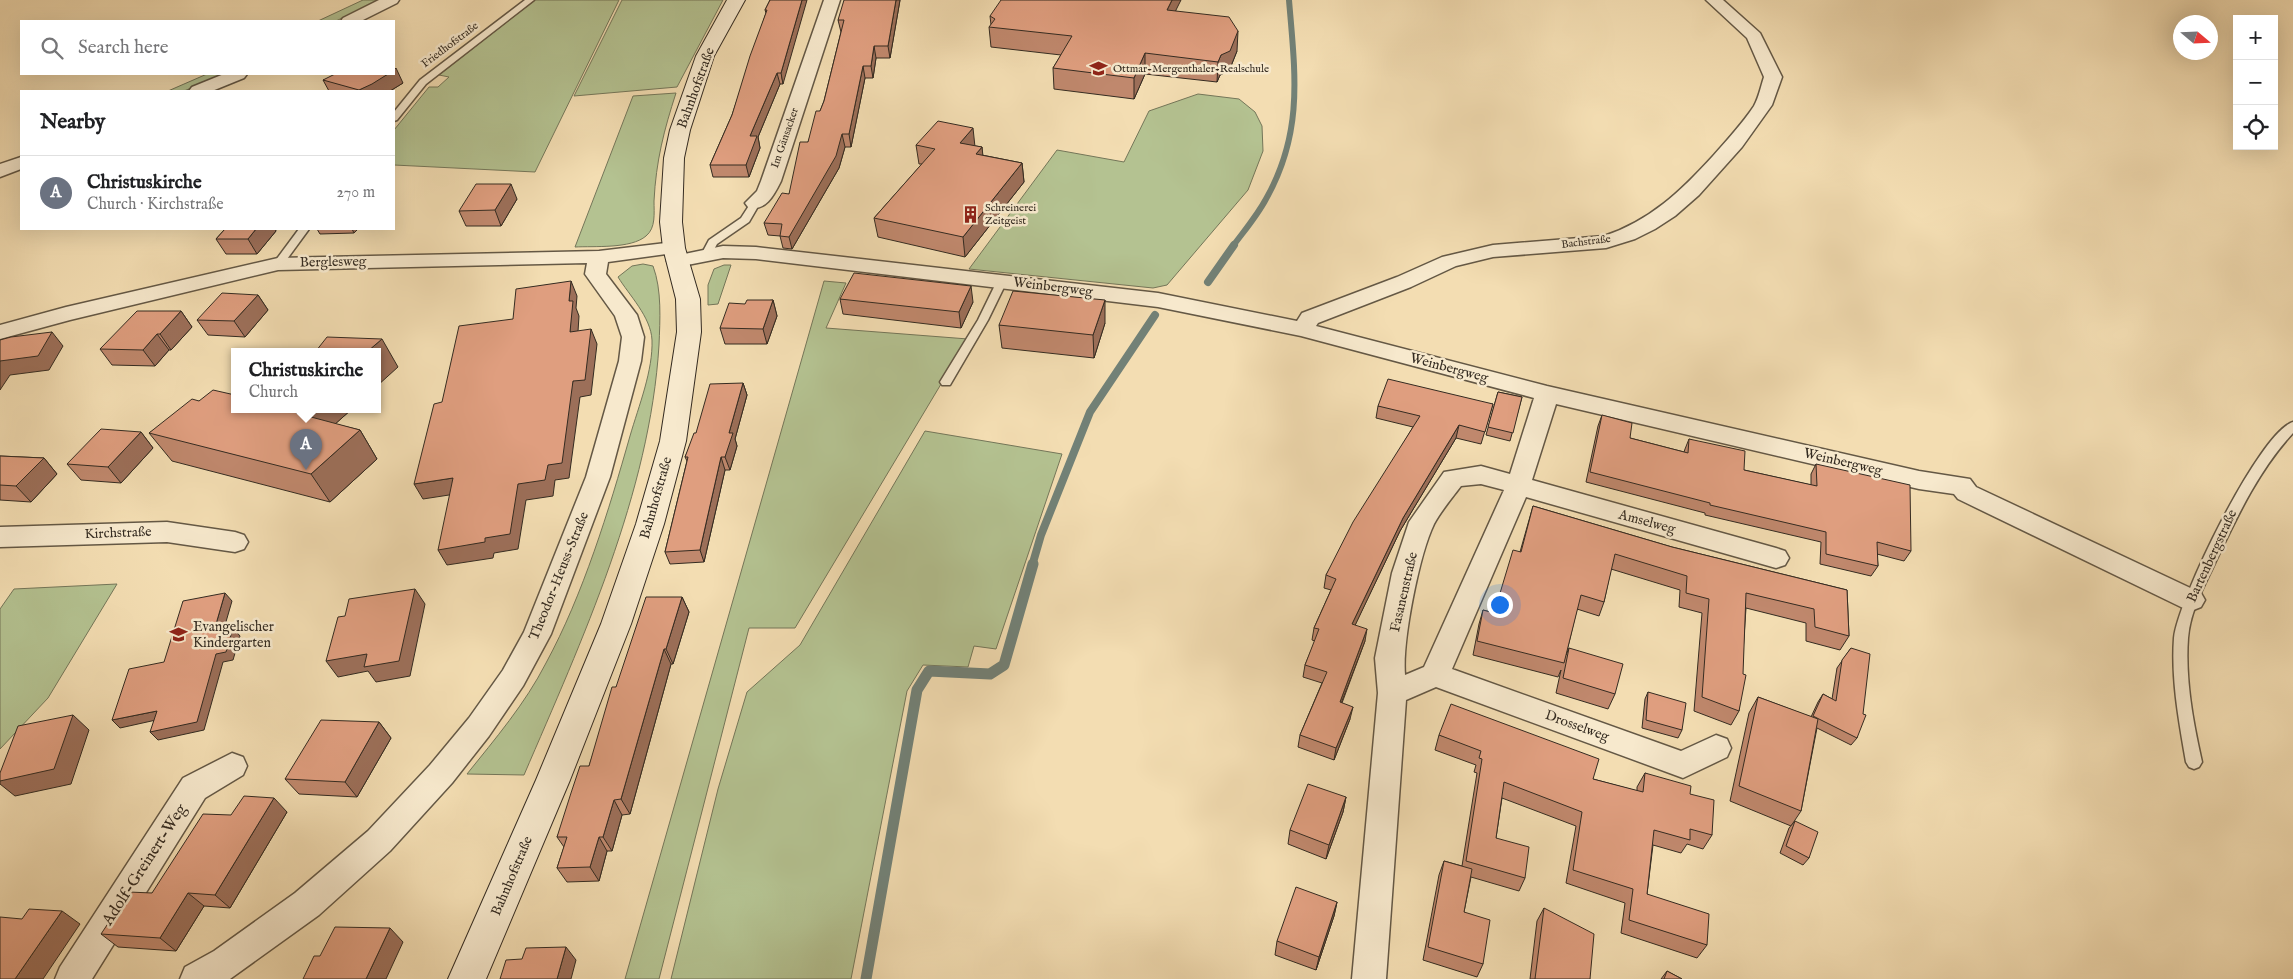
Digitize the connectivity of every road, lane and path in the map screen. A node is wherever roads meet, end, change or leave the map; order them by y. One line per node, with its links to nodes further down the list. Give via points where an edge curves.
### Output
1 (391, 0): 6 (street)
2 (530, 0): 9 (lane, Friedhofstraße, via 423,82)
3 (736, 0): 14 (main road, Bahnhofstraße, via 705,56 674,158 670,197)
4 (832, 0): 12 (street, Im Gänsacker, via 771,181)
5 (1714, 0): 18 (street, Bachstraße, via 1754,36 1773,77 1763,105 1735,143 1692,191 1668,212 1628,235 1606,242 1493,251 1449,261 1310,318)
6 (350, 20)
7 (236, 75): 8 (street)
8 (200, 90)
9 (395, 117)
10 (20, 163): 11 (street)
11 (0, 171)
12 (755, 204): 14 (lane, Im Gänsacker, via 745,220 713,242)
13 (303, 230): 16 (lane)
14 (686, 254): 15 (street, Berglesweg); 17 (street, Weinbergweg, via 756,253); 36 (main road, Bahnhofstraße, via 689,332 673,441 650,524 609,642)
15 (599, 257): 16 (street, Berglesweg); 33 (street, Theodor-Heuss-Straße, via 595,274 626,315 633,337 630,361 598,477 538,634 479,727 379,841)
16 (278, 264): 19 (street, Berglesweg)
17 (1002, 281): 18 (street, Weinbergweg, via 1158,300); 20 (lane)
18 (1302, 329): 21 (street, Weinbergweg)
19 (0, 332)
20 (946, 382)
21 (1546, 394): 23 (street); 27 (street, Weinbergweg, via 1919,480 1961,485 1967,492)
22 (2293, 426): 27 (lane, Bartenbergstraße, via 2244,487)
23 (1518, 487): 26 (street, Amselweg); 28 (street); 29 (street, Fasanenstraße, via 1481,475 1453,478 1422,522 1405,573 1389,658)
24 (0, 537): 25 (street, Kirchstraße, via 168,532)
25 (235, 542)
26 (1776, 558)
27 (2191, 600): 31 (lane, Bartenbergstraße, via 2181,636 2185,716)
28 (1436, 675): 29 (street); 30 (street, Drosselweg, via 1683,765)
29 (1392, 693): 37 (street, Fasanenstraße)
30 (1716, 748)
31 (2194, 762)
32 (232, 766): 34 (street, Adolf-Greinert-Weg, via 194,788)
33 (226, 971): 35 (street, Theodor-Heuss-Straße)
34 (72, 979)
35 (197, 979)
36 (467, 979)
37 (1369, 979)

